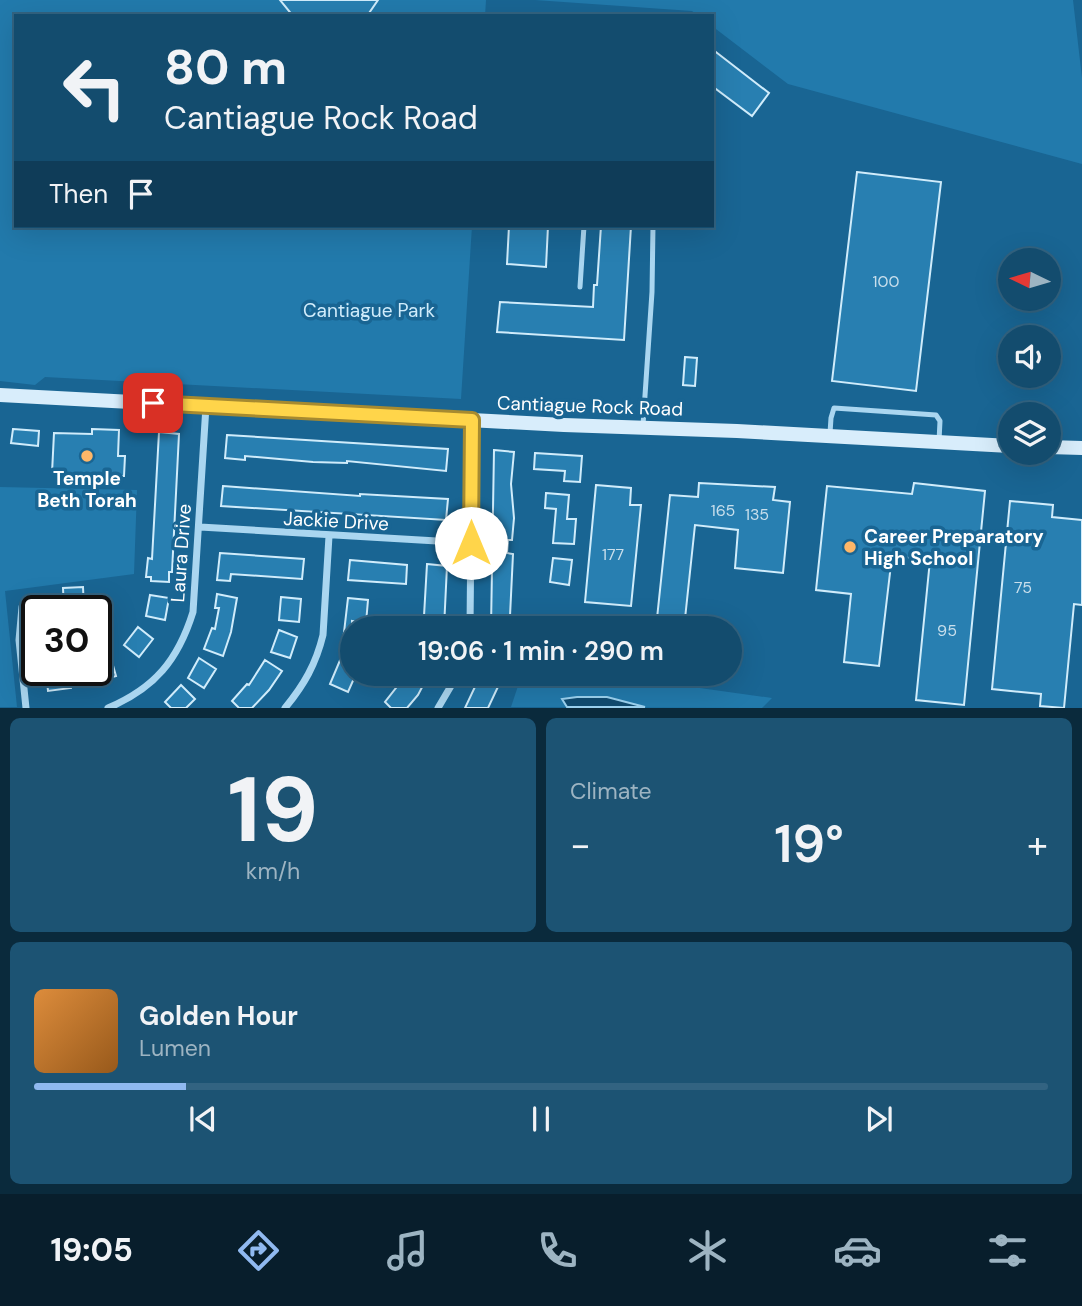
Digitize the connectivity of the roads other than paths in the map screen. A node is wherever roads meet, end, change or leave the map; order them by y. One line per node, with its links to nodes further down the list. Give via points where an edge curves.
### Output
1 (584, 228): 3 (lane)
2 (653, 228): 7 (lane)
3 (580, 287)
4 (0, 395): 5 (main road, Cantiague Rock Road)
5 (206, 406): 6 (main road, Cantiague Rock Road); 13 (street, Laura Drive)
6 (472, 420): 7 (main road, Cantiague Rock Road); 15 (street)
7 (643, 428): 8 (main road, Cantiague Rock Road)
8 (830, 436): 9 (main road, Cantiague Rock Road); 9 (lane, via 834,408 849,408 936,415)
9 (939, 443): 10 (main road, Cantiague Rock Road)
10 (998, 445)
11 (1061, 447): 12 (main road)
12 (1082, 448)
13 (200, 527): 14 (street, Jackie Drive); 22 (street, Laura Drive, via 196,590 185,638 152,682)
14 (329, 536): 15 (street, Jackie Drive); 23 (street, via 323,635 313,668)
15 (471, 543): 16 (street)
16 (470, 616)
17 (21, 618): 18 (street)
18 (21, 659)
19 (24, 686): 21 (street)
20 (451, 686): 24 (street)
21 (26, 708)
22 (108, 708)
23 (285, 708)
24 (438, 708)

